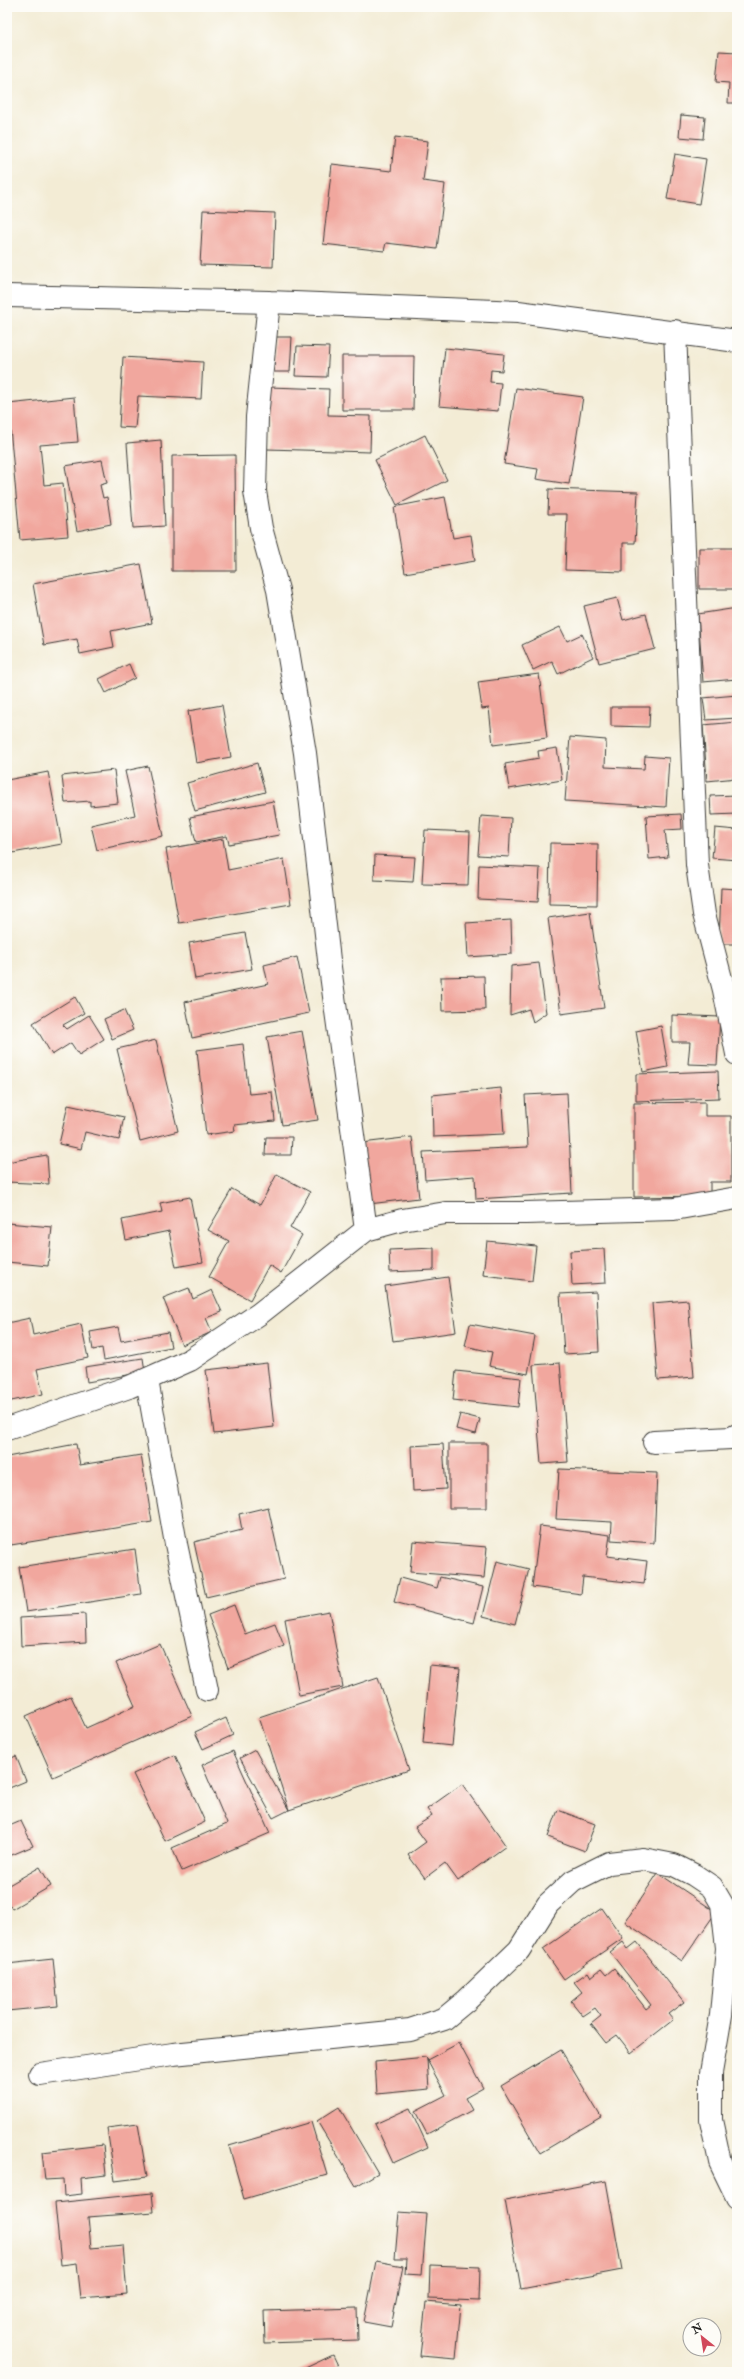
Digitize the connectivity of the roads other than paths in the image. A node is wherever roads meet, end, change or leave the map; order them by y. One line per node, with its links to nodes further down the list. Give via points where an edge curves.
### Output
1 (7, 296): 2 (street)
2 (269, 302): 3 (street, via 518,312); 7 (street, via 257,417 255,491 278,590 304,753)
3 (675, 331): 4 (street); 5 (street, via 697,865 704,914 724,990)
4 (737, 341)
5 (737, 1054)
6 (737, 1198): 7 (street, via 674,1209 525,1214 446,1213)
7 (366, 1230): 8 (street, via 259,1314 190,1360)
8 (147, 1380): 9 (street); 12 (street, via 176,1544)
9 (7, 1429)
10 (737, 1435): 11 (street, via 731,1438)
11 (654, 1442)
12 (207, 1690)
13 (40, 2074): 14 (street, via 173,2054 410,2030 444,2019 519,1950 548,1904 574,1881 609,1863 643,1858 674,1865 694,1874 712,1887 722,1904 727,1948 721,2014 711,2073 711,2120 720,2162)
14 (737, 2197)

